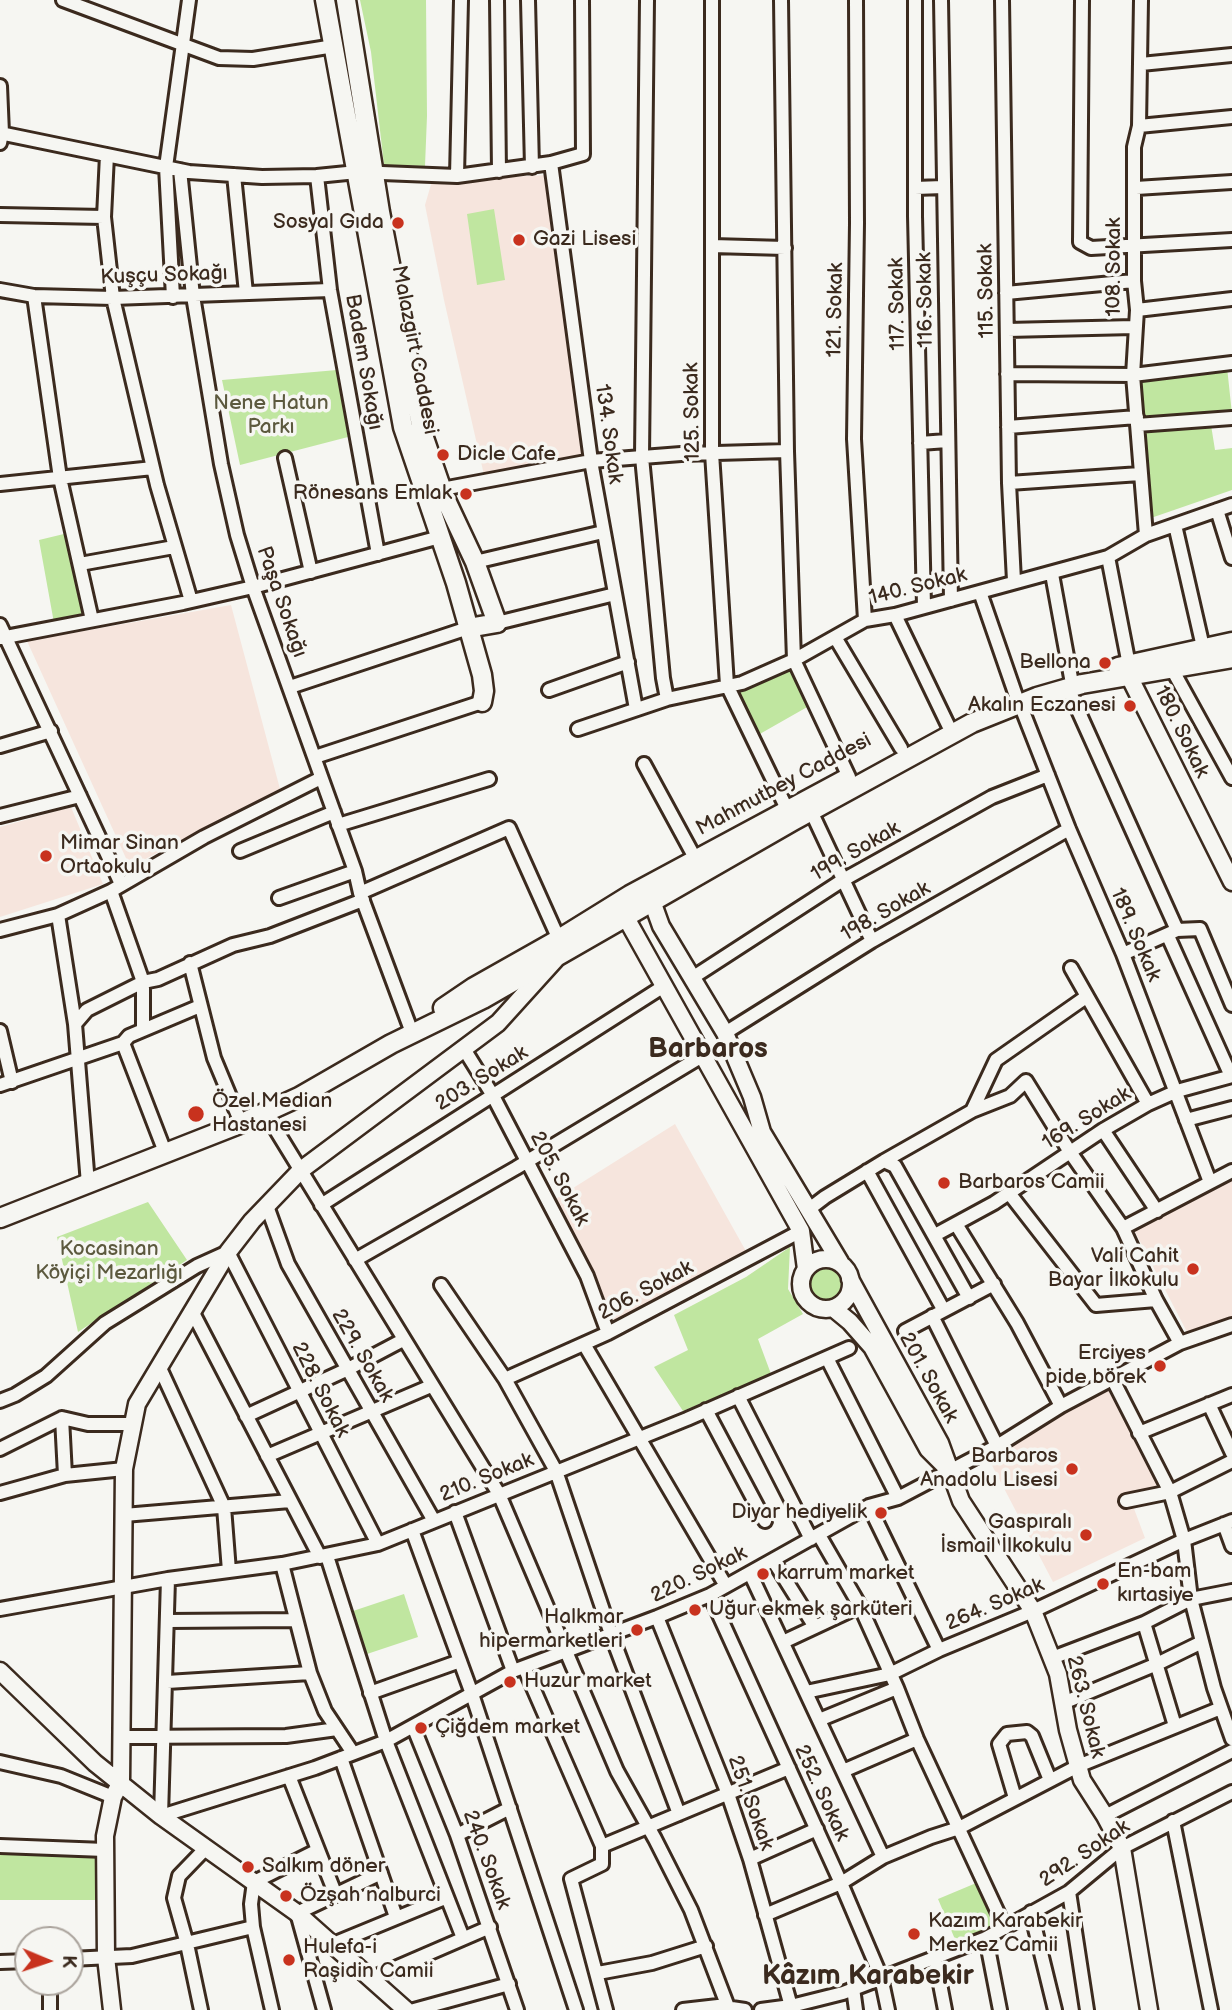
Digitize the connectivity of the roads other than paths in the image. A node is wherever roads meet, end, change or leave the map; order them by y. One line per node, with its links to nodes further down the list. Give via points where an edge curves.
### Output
1 (63, 0): 18 (street)
2 (189, 0): 18 (street)
3 (325, 0): 19 (main road, Malazgirt Caddesi)
4 (346, 0): 32 (main road, Malazgirt Caddesi)
5 (461, 0): 35 (street)
6 (497, 0): 31 (street)
7 (528, 0): 29 (street)
8 (582, 0): 27 (street, via 583,154)
9 (647, 0): 69 (street)
10 (712, 0): 43 (street, 125. Sokak)
11 (782, 0): 45 (street)
12 (856, 0): 101 (street, 121. Sokak, via 854,439)
13 (915, 0): 38 (street, 117. Sokak)
14 (941, 0): 37 (street, 116. Sokak)
15 (1002, 0): 50 (street, 115. Sokak)
16 (1082, 0): 44 (street, via 1080,242 1091,248)
17 (1141, 0): 21 (street, 108. Sokak)
18 (183, 43): 19 (street, via 219,58 253,59); 28 (street)
19 (334, 46): 32 (main road, Malazgirt Caddesi)
20 (1232, 55): 21 (street)
21 (1142, 64): 24 (street, 108. Sokak)
22 (0, 86): 25 (street)
23 (1232, 117): 24 (street)
24 (1139, 126): 39 (street, 108. Sokak, via 1134,147)
25 (1, 136): 26 (street)
26 (107, 155): 28 (street); 41 (street)
27 (551, 163): 29 (street); 71 (street, 134. Sokak)
28 (166, 167): 30 (street); 53 (street)
29 (532, 167): 31 (street)
30 (180, 170): 33 (street); 52 (street, Paşa Sokağı)
31 (499, 171): 35 (street)
32 (365, 172): 34 (street); 35 (street); 77 (main road, Malazgirt Caddesi, via 423,435); 83 (main road, Malazgirt Caddesi, via 403,427)
33 (234, 175): 34 (street); 49 (street)
34 (317, 176): 48 (street, Badem Sokağı)
35 (457, 176)
36 (1232, 182): 39 (street)
37 (943, 187): 38 (street); 65 (street, 116. Sokak)
38 (915, 188): 66 (street, 117. Sokak)
39 (1136, 188): 44 (street, 108. Sokak)
40 (0, 215): 41 (street)
41 (103, 217): 54 (street)
42 (1232, 240): 44 (street)
43 (712, 246): 45 (street); 68 (street, 125. Sokak)
44 (1134, 247): 46 (street, 108. Sokak)
45 (785, 248): 67 (street)
46 (1134, 281): 50 (street); 56 (street, 108. Sokak)
47 (0, 290): 51 (street, Kuşçu Sokağı)
48 (330, 290): 49 (street, Kuşçu Sokağı); 85 (street, Badem Sokağı)
49 (246, 293): 52 (street, Kuşçu Sokağı)
50 (1006, 293): 58 (street, 115. Sokak)
51 (34, 296): 54 (street, Kuşçu Sokağı); 74 (street)
52 (193, 296): 53 (street, Kuşçu Sokağı); 93 (street, Paşa Sokağı, via 221,464)
53 (173, 297): 54 (street, Kuşçu Sokağı)
54 (113, 298): 72 (street)
55 (1232, 299): 56 (street)
56 (1137, 310): 57 (street, 108. Sokak)
57 (1134, 327): 58 (street); 61 (street, 108. Sokak)
58 (1007, 330): 60 (street, 115. Sokak)
59 (1232, 363): 61 (street)
60 (1007, 374): 61 (street); 64 (street, 115. Sokak)
61 (1133, 375): 63 (street, 108. Sokak)
62 (1232, 418): 63 (street)
63 (1137, 421): 64 (street); 73 (street, 108. Sokak)
64 (1008, 427): 75 (street, 115. Sokak)
65 (947, 441): 66 (street); 96 (street, 116. Sokak)
66 (920, 443): 98 (street, 117. Sokak)
67 (787, 452): 68 (street); 110 (street)
68 (712, 453): 69 (street); 115 (street, 125. Sokak)
69 (642, 457): 71 (street); 118 (street)
70 (285, 458): 90 (street)
71 (591, 461): 77 (street); 81 (street, 134. Sokak)
72 (153, 468): 74 (street); 84 (street)
73 (1140, 474): 75 (street); 82 (street, 108. Sokak)
74 (60, 478): 76 (street); 89 (street)
75 (1009, 482): 92 (street, 115. Sokak)
76 (0, 484)
77 (442, 489): 88 (main road, Malazgirt Caddesi)
78 (1232, 505): 79 (street, 140. Sokak)
79 (1217, 510): 80 (street, 140. Sokak); 87 (street)
80 (1175, 525): 82 (street, 140. Sokak); 108 (street)
81 (603, 532): 88 (street); 95 (street, 134. Sokak)
82 (1146, 535): 86 (street, 140. Sokak)
83 (440, 537): 85 (street); 104 (main road, Malazgirt Caddesi)
84 (174, 547): 89 (street); 97 (street)
85 (378, 554): 90 (street)
86 (1108, 557): 91 (street, 140. Sokak); 113 (street)
87 (1232, 558)
88 (475, 562): 102 (main road, Malazgirt Caddesi)
89 (80, 564): 100 (street)
90 (311, 572): 93 (street)
91 (1052, 574): 92 (street, 140. Sokak); 114 (street)
92 (1014, 581): 94 (street, 140. Sokak)
93 (253, 587): 97 (street); 116 (street, Paşa Sokağı)
94 (980, 592): 96 (street, 140. Sokak); 119 (street, 189. Sokak)
95 (615, 594): 102 (street); 111 (street, 134. Sokak)
96 (951, 600): 98 (street, 140. Sokak)
97 (191, 601): 100 (street)
98 (924, 606): 99 (street, 140. Sokak)
99 (895, 615): 101 (street, 140. Sokak); 122 (street)
100 (92, 620): 105 (street)
101 (865, 620): 106 (street, 140. Sokak)
102 (497, 623): 104 (main road)
103 (0, 625): 105 (street)
104 (468, 628): 116 (street); 120 (main road, Malazgirt Caddesi, via 482,675)
105 (4, 637): 124 (street)
106 (835, 638): 110 (street, 140. Sokak); 126 (street)
107 (1232, 642): 108 (main road, Mahmutbey Caddesi)
108 (1203, 647): 113 (main road, Mahmutbey Caddesi)
109 (1232, 658): 112 (main road, Mahmutbey Caddesi)
110 (794, 660): 115 (street, 140. Sokak); 130 (street)
111 (628, 662): 117 (street); 121 (street, 134. Sokak)
112 (1172, 669): 113 (main road, Mahmutbey Caddesi); 132 (street)
113 (1129, 670): 114 (main road, Mahmutbey Caddesi); 145 (street, 180. Sokak)
114 (1070, 683): 119 (main road, Mahmutbey Caddesi); 153 (street)
115 (727, 685): 118 (street, 140. Sokak); 137 (street, 125. Sokak)
116 (290, 687): 127 (street, Paşa Sokağı)
117 (549, 690)
118 (667, 699): 121 (street, 140. Sokak)
119 (1018, 700): 122 (main road, Mahmutbey Caddesi); 129 (street, 189. Sokak); 135 (main road, Mahmutbey Caddesi)
120 (482, 702): 127 (street)
121 (636, 709): 123 (street, 140. Sokak)
122 (948, 725): 126 (main road, Mahmutbey Caddesi)
123 (578, 729)
124 (51, 731): 125 (street); 134 (street)
125 (0, 746)
126 (901, 748): 130 (main road, Mahmutbey Caddesi)
127 (315, 757): 131 (street, Paşa Sokağı)
128 (644, 764): 142 (street)
129 (1048, 775): 140 (street, 189. Sokak); 144 (street, 199. Sokak, via 992,797)
130 (849, 777): 137 (main road, Mahmutbey Caddesi)
131 (321, 778): 136 (street, Paşa Sokağı); 146 (street)
132 (1232, 778)
133 (489, 779): 139 (street)
134 (80, 796): 138 (street); 146 (street)
135 (811, 811): 137 (main road, Mahmutbey Caddesi); 144 (street)
136 (334, 812): 139 (street, Paşa Sokağı); 141 (street)
137 (790, 815): 142 (main road, Mahmutbey Caddesi)
138 (0, 816)
139 (338, 825): 143 (street, Paşa Sokağı)
140 (1069, 830): 154 (street, 198. Sokak); 156 (street, 189. Sokak)
141 (240, 851)
142 (699, 865): 149 (main road, Mahmutbey Caddesi); 155 (main road, Mahmutbey Caddesi, via 618,902)
143 (355, 871): 147 (street, Paşa Sokağı); 148 (street)
144 (843, 880): 154 (street); 159 (street, 199. Sokak)
145 (1232, 882)
146 (116, 888): 150 (street); 160 (street)
147 (361, 897): 155 (street, via 509,828); 157 (street, via 270,936); 167 (street, Paşa Sokağı)
148 (279, 898)
149 (652, 901): 151 (main road, Mahmutbey Caddesi); 159 (street, 201. Sokak, via 661,926)
150 (58, 915): 152 (street); 165 (street)
151 (625, 916): 155 (main road, Mahmutbey Caddesi); 161 (street, 201. Sokak)
152 (0, 930)
153 (1173, 933): 156 (street); 163 (street, via 1200,929); 175 (street)
154 (872, 941): 169 (street, 198. Sokak)
155 (561, 945): 167 (main road, Mahmutbey Caddesi, via 474,987); 171 (main road, Mahmutbey Caddesi, via 482,999); 172 (street, via 499,1023)
156 (1123, 954): 177 (street, 189. Sokak)
157 (190, 963): 160 (street); 164 (street)
158 (1071, 968): 162 (street)
159 (692, 978): 169 (street, 201. Sokak)
160 (143, 982): 165 (street, via 87,1010); 166 (street)
161 (664, 986): 173 (street, 201. Sokak); 178 (street, 203. Sokak)
162 (1086, 997): 179 (street); 181 (street, via 996,1060)
163 (1232, 1005)
164 (200, 1006): 166 (street); 184 (street, via 214,1058)
165 (75, 1024): 174 (street)
166 (143, 1030): 170 (street)
167 (411, 1030): 171 (main road, Mahmutbey Caddesi)
168 (0, 1031): 176 (street)
169 (725, 1033): 198 (street, 201. Sokak, via 762,1132)
170 (122, 1043): 174 (street); 186 (street)
171 (391, 1044): 182 (main road, Mahmutbey Caddesi)
172 (464, 1049): 178 (street, 205. Sokak); 190 (street)
173 (702, 1056): 189 (street); 203 (street, 201. Sokak)
174 (76, 1058): 176 (street); 194 (street)
175 (1232, 1076): 177 (street, 169. Sokak)
176 (6, 1083)
177 (1177, 1091): 179 (street, 169. Sokak); 183 (street, 189. Sokak)
178 (492, 1094): 189 (street, 205. Sokak); 196 (street, 203. Sokak)
179 (1147, 1104): 185 (street, 169. Sokak)
180 (1232, 1108): 183 (street)
181 (972, 1111): 187 (street, via 1010,1096 1026,1081); 188 (street)
182 (265, 1112): 184 (main road, Mahmutbey Caddesi); 190 (street)
183 (1186, 1120): 193 (street, 189. Sokak)
184 (241, 1123): 186 (main road, Mahmutbey Caddesi)
185 (1103, 1130): 187 (street, 169. Sokak); 199 (street)
186 (165, 1152): 194 (main road, Mahmutbey Caddesi)
187 (1070, 1153): 195 (street, 169. Sokak); 202 (street)
188 (884, 1161): 191 (street); 204 (street, via 895,1166)
189 (527, 1162): 206 (street); 219 (street, 205. Sokak, via 587,1276)
190 (301, 1170): 196 (street); 197 (street)
191 (867, 1171): 198 (street); 216 (street)
192 (1232, 1171): 193 (street)
193 (1210, 1182): 199 (street)
194 (88, 1184): 200 (main road, Mahmutbey Caddesi)
195 (1009, 1193): 201 (street, 169. Sokak); 213 (street, via 1096,1305)
196 (321, 1205): 206 (street)
197 (267, 1206): 205 (street); 226 (street, 229. Sokak, via 288,1264)
198 (808, 1210): 207 (street, 201. Sokak)
199 (1157, 1211): 202 (street)
200 (0, 1218)
201 (956, 1224): 204 (street, 169. Sokak); 211 (street)
202 (1123, 1228): 213 (street)
203 (801, 1231): 208 (street, 201. Sokak); 219 (street, 206. Sokak)
204 (935, 1235): 212 (street)
205 (228, 1252): 215 (street); 230 (street, 228. Sokak); 233 (street, via 105,1323 46,1376)
206 (355, 1260): 220 (street)
207 (840, 1262): 208 (street, via 824,1258); 209 (street, 201. Sokak)
208 (806, 1269): 214 (street, 201. Sokak, via 801,1279 804,1296 816,1307)
209 (850, 1279): 214 (street, via 846,1299); 250 (street, 201. Sokak, via 940,1443)
210 (441, 1284): 228 (street)
211 (994, 1284): 212 (street); 235 (street)
212 (969, 1298): 216 (street)
213 (1156, 1300): 222 (street)
214 (833, 1308): 250 (street, 201. Sokak, via 872,1347 928,1449)
215 (192, 1311): 225 (street); 238 (street)
216 (938, 1313): 218 (street); 244 (street)
217 (1232, 1325): 222 (street, 220. Sokak)
218 (905, 1331)
219 (608, 1333): 221 (street, 206. Sokak)
220 (403, 1340): 226 (street); 229 (street)
221 (584, 1343): 228 (street, 206. Sokak); 243 (street)
222 (1180, 1343): 227 (street, 220. Sokak)
223 (849, 1349): 224 (street, 210. Sokak)
224 (827, 1358): 232 (street, 210. Sokak); 256 (street)
225 (159, 1366): 240 (street, via 137,1404); 260 (street)
226 (348, 1369): 230 (street); 237 (street, 229. Sokak)
227 (1112, 1378): 235 (street, 220. Sokak); 241 (street)
228 (505, 1379): 251 (street)
229 (431, 1386): 237 (street); 255 (street)
230 (299, 1391): 238 (street); 242 (street, 228. Sokak)
231 (1232, 1395): 234 (street)
232 (738, 1396): 236 (street, 210. Sokak); 267 (street)
233 (0, 1401)
234 (1209, 1404): 241 (street); 246 (street)
235 (1061, 1406): 244 (street, 220. Sokak)
236 (706, 1410): 243 (street, 210. Sokak); 264 (street)
237 (372, 1412): 242 (street); 263 (street, 229. Sokak)
238 (246, 1416): 247 (street)
239 (62, 1418): 240 (street, via 88,1424); 245 (street); 252 (street)
240 (133, 1424): 249 (street)
241 (1139, 1433): 253 (street)
242 (319, 1434): 247 (street); 269 (street, 228. Sokak)
243 (640, 1437): 251 (street, 210. Sokak); 277 (street)
244 (997, 1446): 250 (street, 220. Sokak)
245 (0, 1449)
246 (1232, 1453)
247 (267, 1456): 257 (street)
248 (1232, 1461): 253 (street)
249 (124, 1469): 252 (street); 262 (street)
250 (949, 1470): 256 (street, 220. Sokak); 284 (street, 263. Sokak, via 961,1501)
251 (556, 1471): 255 (street, 210. Sokak); 290 (street)
252 (65, 1475): 254 (street)
253 (1170, 1492): 258 (street); 268 (street)
254 (0, 1493)
255 (499, 1494): 261 (street, 210. Sokak); 294 (street)
256 (898, 1498): 259 (street, 220. Sokak)
257 (290, 1501): 260 (street); 271 (street)
258 (1126, 1501)
259 (869, 1506): 267 (street, 220. Sokak); 293 (street)
260 (224, 1507): 262 (street); 274 (street)
261 (455, 1512): 263 (street, 210. Sokak); 298 (street)
262 (124, 1515): 278 (street)
263 (434, 1521): 266 (street, 210. Sokak)
264 (765, 1521)
265 (1228, 1523): 268 (street, 264. Sokak); 270 (street)
266 (412, 1530): 269 (street, 210. Sokak); 296 (street)
267 (815, 1537): 272 (street, 220. Sokak); 282 (street)
268 (1184, 1540): 281 (street); 284 (street, 264. Sokak)
269 (378, 1544): 271 (street, 210. Sokak)
270 (1232, 1546)
271 (323, 1556): 273 (street, 210. Sokak); 305 (street)
272 (773, 1560): 275 (street, 220. Sokak); 289 (street)
273 (282, 1564): 274 (street, 210. Sokak); 286 (street)
274 (229, 1571): 276 (street, 210. Sokak)
275 (750, 1573): 277 (street, 220. Sokak); 291 (street)
276 (168, 1579): 278 (street, 210. Sokak); 287 (street)
277 (726, 1586): 280 (street, 220. Sokak)
278 (124, 1587): 283 (street, 210. Sokak); 313 (street)
279 (1232, 1591): 281 (street)
280 (710, 1595): 285 (street, 220. Sokak); 322 (street, 252. Sokak)
281 (1191, 1600): 288 (street); 292 (street)
282 (860, 1606): 289 (street); 301 (street)
283 (0, 1609)
284 (1033, 1611): 293 (street, 264. Sokak); 295 (street, 263. Sokak)
285 (657, 1617): 290 (street, 220. Sokak); 328 (street, 251. Sokak)
286 (295, 1620): 287 (street); 300 (street)
287 (168, 1621): 302 (street)
288 (1143, 1623): 295 (street); 297 (street)
289 (815, 1627): 291 (street)
290 (611, 1634): 294 (street, 220. Sokak); 331 (street)
291 (783, 1642): 304 (street)
292 (1202, 1642): 297 (street); 308 (street)
293 (939, 1650): 301 (street, 264. Sokak)
294 (566, 1651): 298 (street, 220. Sokak); 335 (street, via 617,1771)
295 (1052, 1658): 307 (street, 263. Sokak)
296 (460, 1661): 305 (street); 306 (street)
297 (1157, 1664): 307 (street); 311 (street)
298 (518, 1669): 306 (street, 220. Sokak); 340 (street)
299 (0, 1671): 326 (street)
300 (310, 1673): 302 (street); 312 (street)
301 (891, 1674): 303 (street); 304 (street, 264. Sokak)
302 (167, 1682): 314 (street)
303 (897, 1688): 309 (street); 315 (street)
304 (806, 1692): 309 (street)
305 (370, 1693): 317 (street)
306 (472, 1694): 310 (street, 220. Sokak); 330 (street)
307 (1063, 1703): 321 (street, 263. Sokak)
308 (1221, 1708): 311 (street); 316 (street)
309 (819, 1720): 323 (street)
310 (413, 1726): 317 (street, 220. Sokak); 338 (street, 240. Sokak)
311 (1175, 1726): 321 (street)
312 (337, 1729): 314 (street, via 286,1735); 319 (street)
313 (122, 1737): 314 (street); 326 (street)
314 (164, 1737): 332 (street)
315 (917, 1739): 323 (street); 336 (street)
316 (1232, 1739)
317 (386, 1741): 319 (street, 220. Sokak); 352 (street)
318 (1232, 1751): 333 (street)
319 (347, 1755): 324 (street, 220. Sokak); 347 (street)
320 (0, 1762): 326 (street)
321 (1078, 1766): 325 (street); 333 (street, 263. Sokak)
322 (789, 1768): 328 (street); 337 (street, 252. Sokak)
323 (843, 1771): 345 (street)
324 (289, 1776): 332 (street, 220. Sokak); 344 (street)
325 (1050, 1780): 329 (street); 329 (street, via 1032,1736 1027,1732 1007,1734 999,1744)
326 (117, 1789): 332 (street); 343 (street)
327 (1232, 1792): 334 (street, 292. Sokak)
328 (728, 1794): 331 (street); 346 (street, 251. Sokak)
329 (1015, 1798): 336 (street)
330 (510, 1808): 338 (street); 382 (street)
331 (679, 1814): 335 (street)
332 (161, 1816): 341 (street)
333 (1105, 1816): 342 (street, 263. Sokak)
334 (1172, 1821): 342 (street, 292. Sokak); 393 (street)
335 (649, 1827): 340 (street); 364 (street)
336 (959, 1828): 345 (street); 359 (street)
337 (817, 1829): 346 (street); 349 (street, 252. Sokak)
338 (457, 1835): 358 (street, 240. Sokak)
339 (0, 1846): 343 (street)
340 (601, 1846): 368 (street, via 602,1864 571,1879)
341 (206, 1848): 348 (street); 362 (street, via 179,1876 174,1898)
342 (1122, 1848): 350 (street, 292. Sokak); 392 (street, 263. Sokak)
343 (105, 1850): 365 (street)
344 (318, 1850): 348 (street); 351 (street)
345 (883, 1857): 349 (street)
346 (750, 1859): 355 (street, 251. Sokak)
347 (381, 1873): 351 (street); 356 (street)
348 (254, 1882): 354 (street); 357 (street)
349 (842, 1883): 355 (street); 369 (street, 252. Sokak)
350 (1069, 1892): 353 (street, 292. Sokak); 391 (street)
351 (335, 1893): 354 (street)
352 (445, 1898): 356 (street); 360 (street)
353 (1031, 1912): 359 (street, 292. Sokak); 390 (street)
354 (297, 1913): 363 (street); 378 (street)
355 (765, 1914): 373 (street, 251. Sokak)
356 (396, 1917): 363 (street)
357 (253, 1927): 362 (street); 377 (street)
358 (490, 1927): 360 (street); 371 (street, 240. Sokak)
359 (1005, 1928): 361 (street, 292. Sokak)
360 (463, 1938): 370 (street)
361 (986, 1938): 367 (street, 292. Sokak); 389 (street)
362 (187, 1944): 365 (street); 376 (street)
363 (333, 1944): 370 (street)
364 (706, 1946): 368 (street); 374 (street)
365 (106, 1957): 366 (street); 375 (street)
366 (84, 1958)
367 (935, 1958): 369 (street, 292. Sokak); 388 (street)
368 (598, 1973): 383 (street)
369 (881, 1977): 372 (street, 292. Sokak); 387 (street, 252. Sokak)
370 (372, 1978): 379 (street)
371 (509, 1984): 380 (street); 381 (street, 240. Sokak)
372 (852, 1988): 373 (street, 292. Sokak); 386 (street)
373 (792, 2008): 385 (street, 292. Sokak)
374 (737, 2009): 384 (street)
375 (112, 2010)
376 (201, 2010)
377 (272, 2010)
378 (324, 2010)
379 (406, 2010)
380 (414, 2010)
381 (517, 2010)
382 (576, 2010)
383 (606, 2010)
384 (683, 2010)
385 (761, 2010)
386 (856, 2010)
387 (888, 2010)
388 (945, 2010)
389 (1000, 2010)
390 (1055, 2010)
391 (1087, 2010)
392 (1149, 2010)
393 (1211, 2010)

